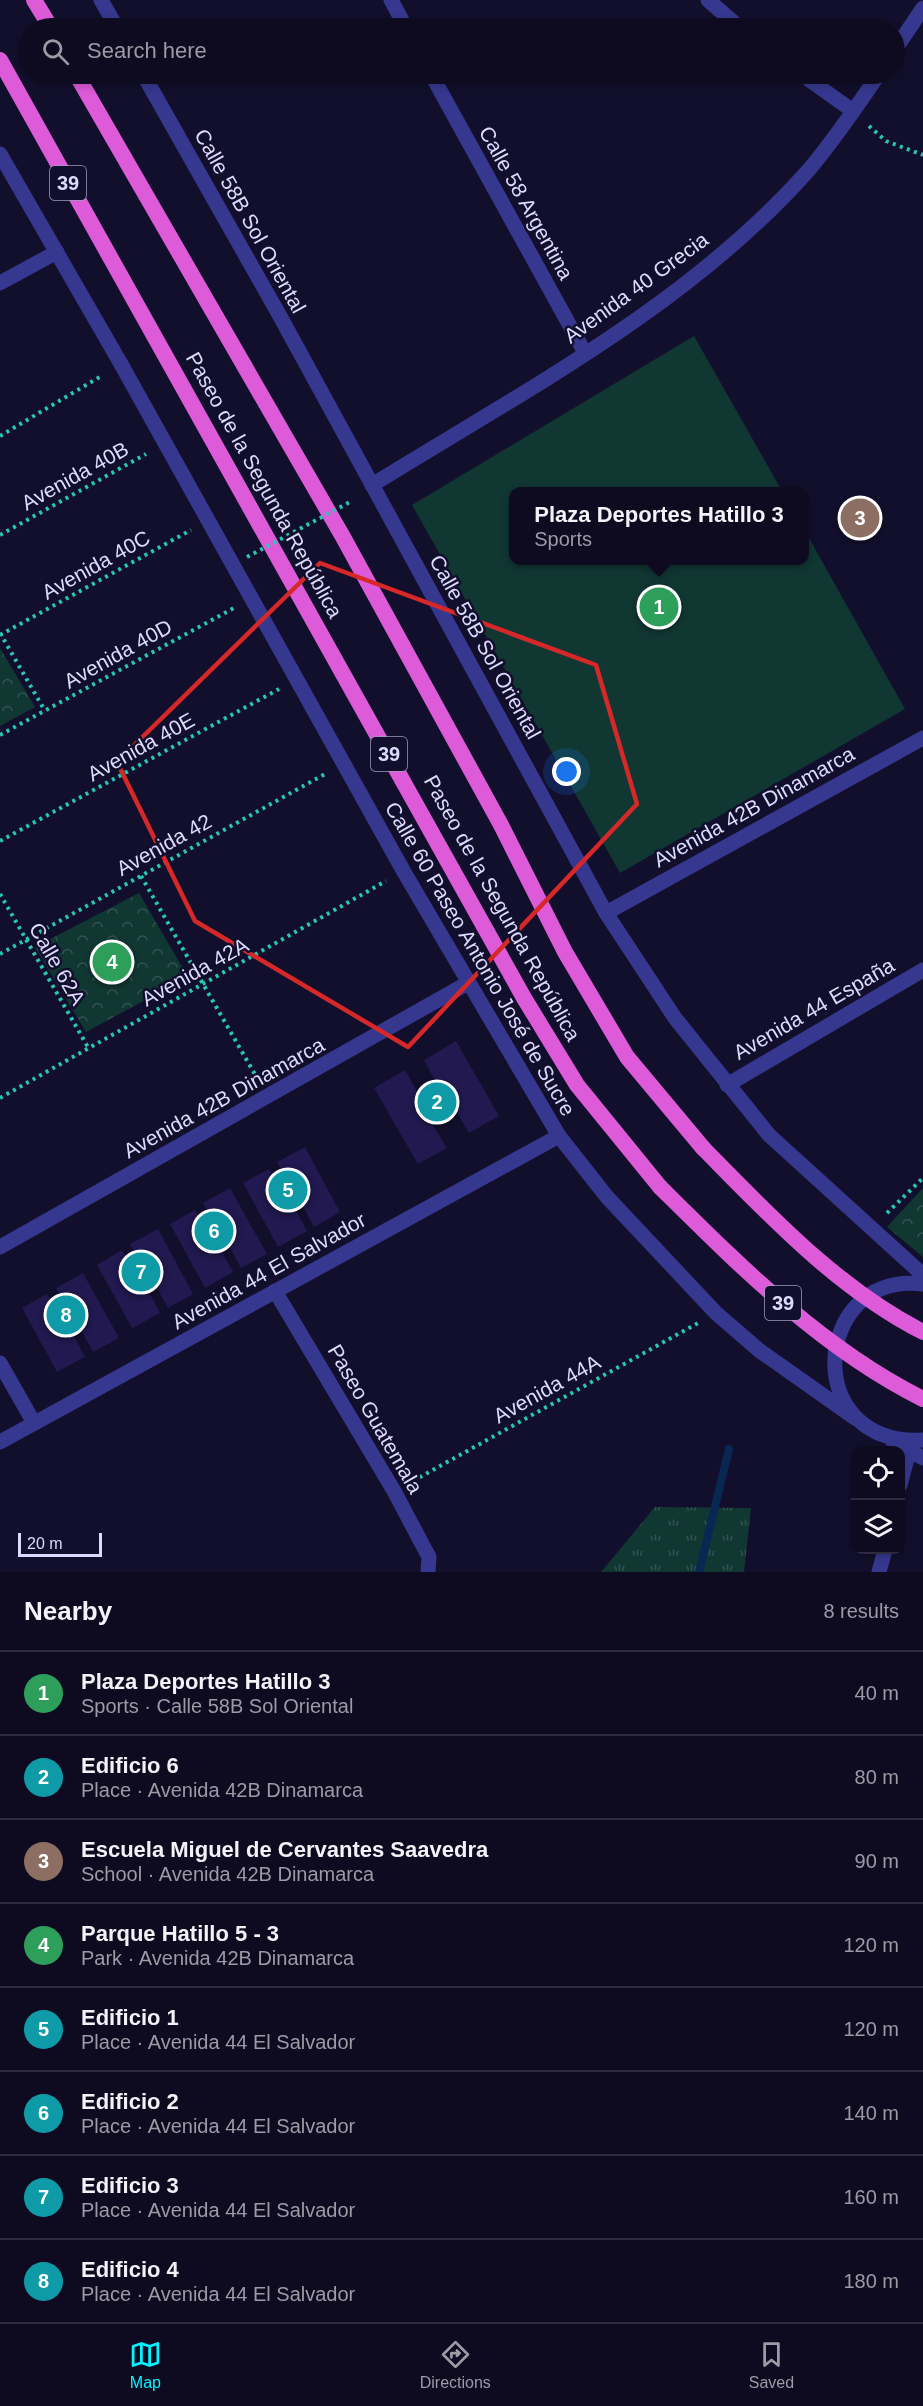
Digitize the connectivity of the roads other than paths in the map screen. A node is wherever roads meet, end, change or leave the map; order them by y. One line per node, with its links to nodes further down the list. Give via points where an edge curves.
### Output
1 (34, 0): 6 (highway)
2 (101, 0): 7 (street)
3 (391, 0): 8 (street)
4 (708, 0): 9 (street)
5 (923, 8): 10 (street)
6 (45, 18)
7 (111, 18)
8 (401, 18)
9 (729, 18)
10 (905, 35)
11 (0, 60): 35 (highway, Paseo de la Segunda República / 39, bridge, via 524,998 577,1085 660,1187 748,1275 818,1332 897,1386)
12 (82, 84): 33 (highway, Paseo de la Segunda República, bridge, via 348,548 501,825 565,952 627,1057 703,1148 780,1226 837,1275)
13 (149, 84): 22 (street, Calle 58B Sol Oriental)
14 (437, 84): 21 (street, Calle 58 Argentina)
15 (815, 84): 17 (street)
16 (872, 84): 17 (street, Avenida 40 Grecia)
17 (853, 111): 21 (street, Avenida 40 Grecia, via 807,172 758,221 684,283)
18 (0, 154): 19 (street)
19 (57, 252): 20 (street); 26 (street, Calle 60 Paseo Antonio José de Sucre)
20 (0, 283)
21 (585, 353): 22 (street, Avenida 40 Grecia)
22 (372, 485): 24 (street, Calle 58B Sol Oriental)
23 (923, 738): 24 (street, Avenida 42B Dinamarca)
24 (606, 913): 27 (street, Calle 58B Sol Oriental, via 675,1017)
25 (923, 970): 27 (street, Avenida 44 España)
26 (468, 983): 28 (street, Calle 60 Paseo Antonio José de Sucre); 29 (street, Avenida 42B Dinamarca)
27 (727, 1085): 30 (street, Calle 58B Sol Oriental, via 769,1135)
28 (559, 1137): 32 (street, Avenida 44 El Salvador); 36 (street, Calle 60 Paseo Antonio José de Sucre, via 607,1197 716,1313 760,1351)
29 (0, 1247)
30 (923, 1275)
31 (923, 1284): 36 (street, via 890,1287 869,1296 851,1312 839,1331 833,1354 834,1377)
32 (275, 1291): 37 (street, Avenida 44 El Salvador); 44 (street, Paseo Guatemala, via 394,1491 429,1557)
33 (923, 1332)
34 (0, 1363): 37 (street)
35 (923, 1399)
36 (855, 1418): 38 (street, Calle 60 Paseo Antonio José de Sucre)
37 (34, 1423): 40 (street, Avenida 44 El Salvador)
38 (878, 1434): 39 (street, via 903,1442); 41 (street)
39 (923, 1440)
40 (0, 1442)
41 (916, 1454): 42 (street)
42 (905, 1475)
43 (884, 1554): 45 (street)
44 (428, 1572)
45 (879, 1572)

